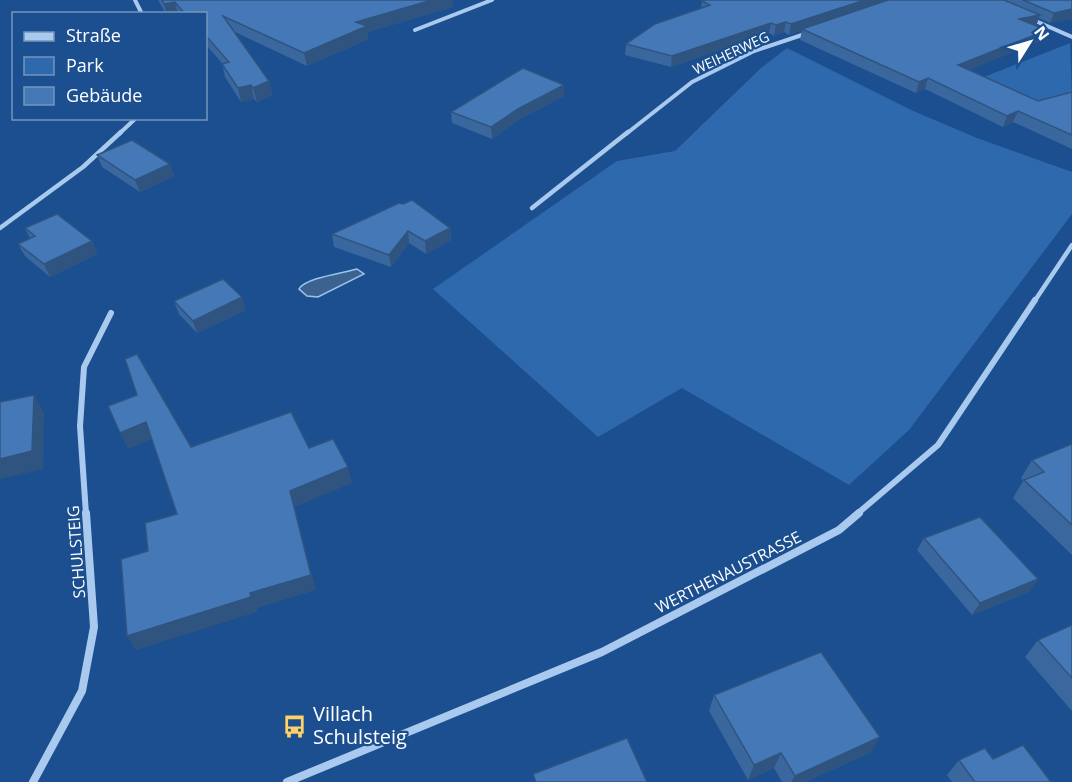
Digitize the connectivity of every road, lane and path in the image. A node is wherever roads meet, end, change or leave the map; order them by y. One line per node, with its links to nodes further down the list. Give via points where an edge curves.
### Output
1 (492, 0): 3 (street)
2 (1022, 15): 5 (street)
3 (415, 30)
4 (816, 30): 7 (street, WEIHERWEG, via 754,51 692,82)
5 (1072, 37)
6 (134, 120): 8 (street, via 83,167)
7 (532, 208)
8 (0, 228)
9 (1072, 245): 12 (street, WERTHENAUSTRASSE, via 938,445 839,530 602,652)
10 (111, 313): 11 (street, SCHULSTEIG, via 84,367 81,414 94,627 82,691)
11 (33, 782)
12 (287, 782)

